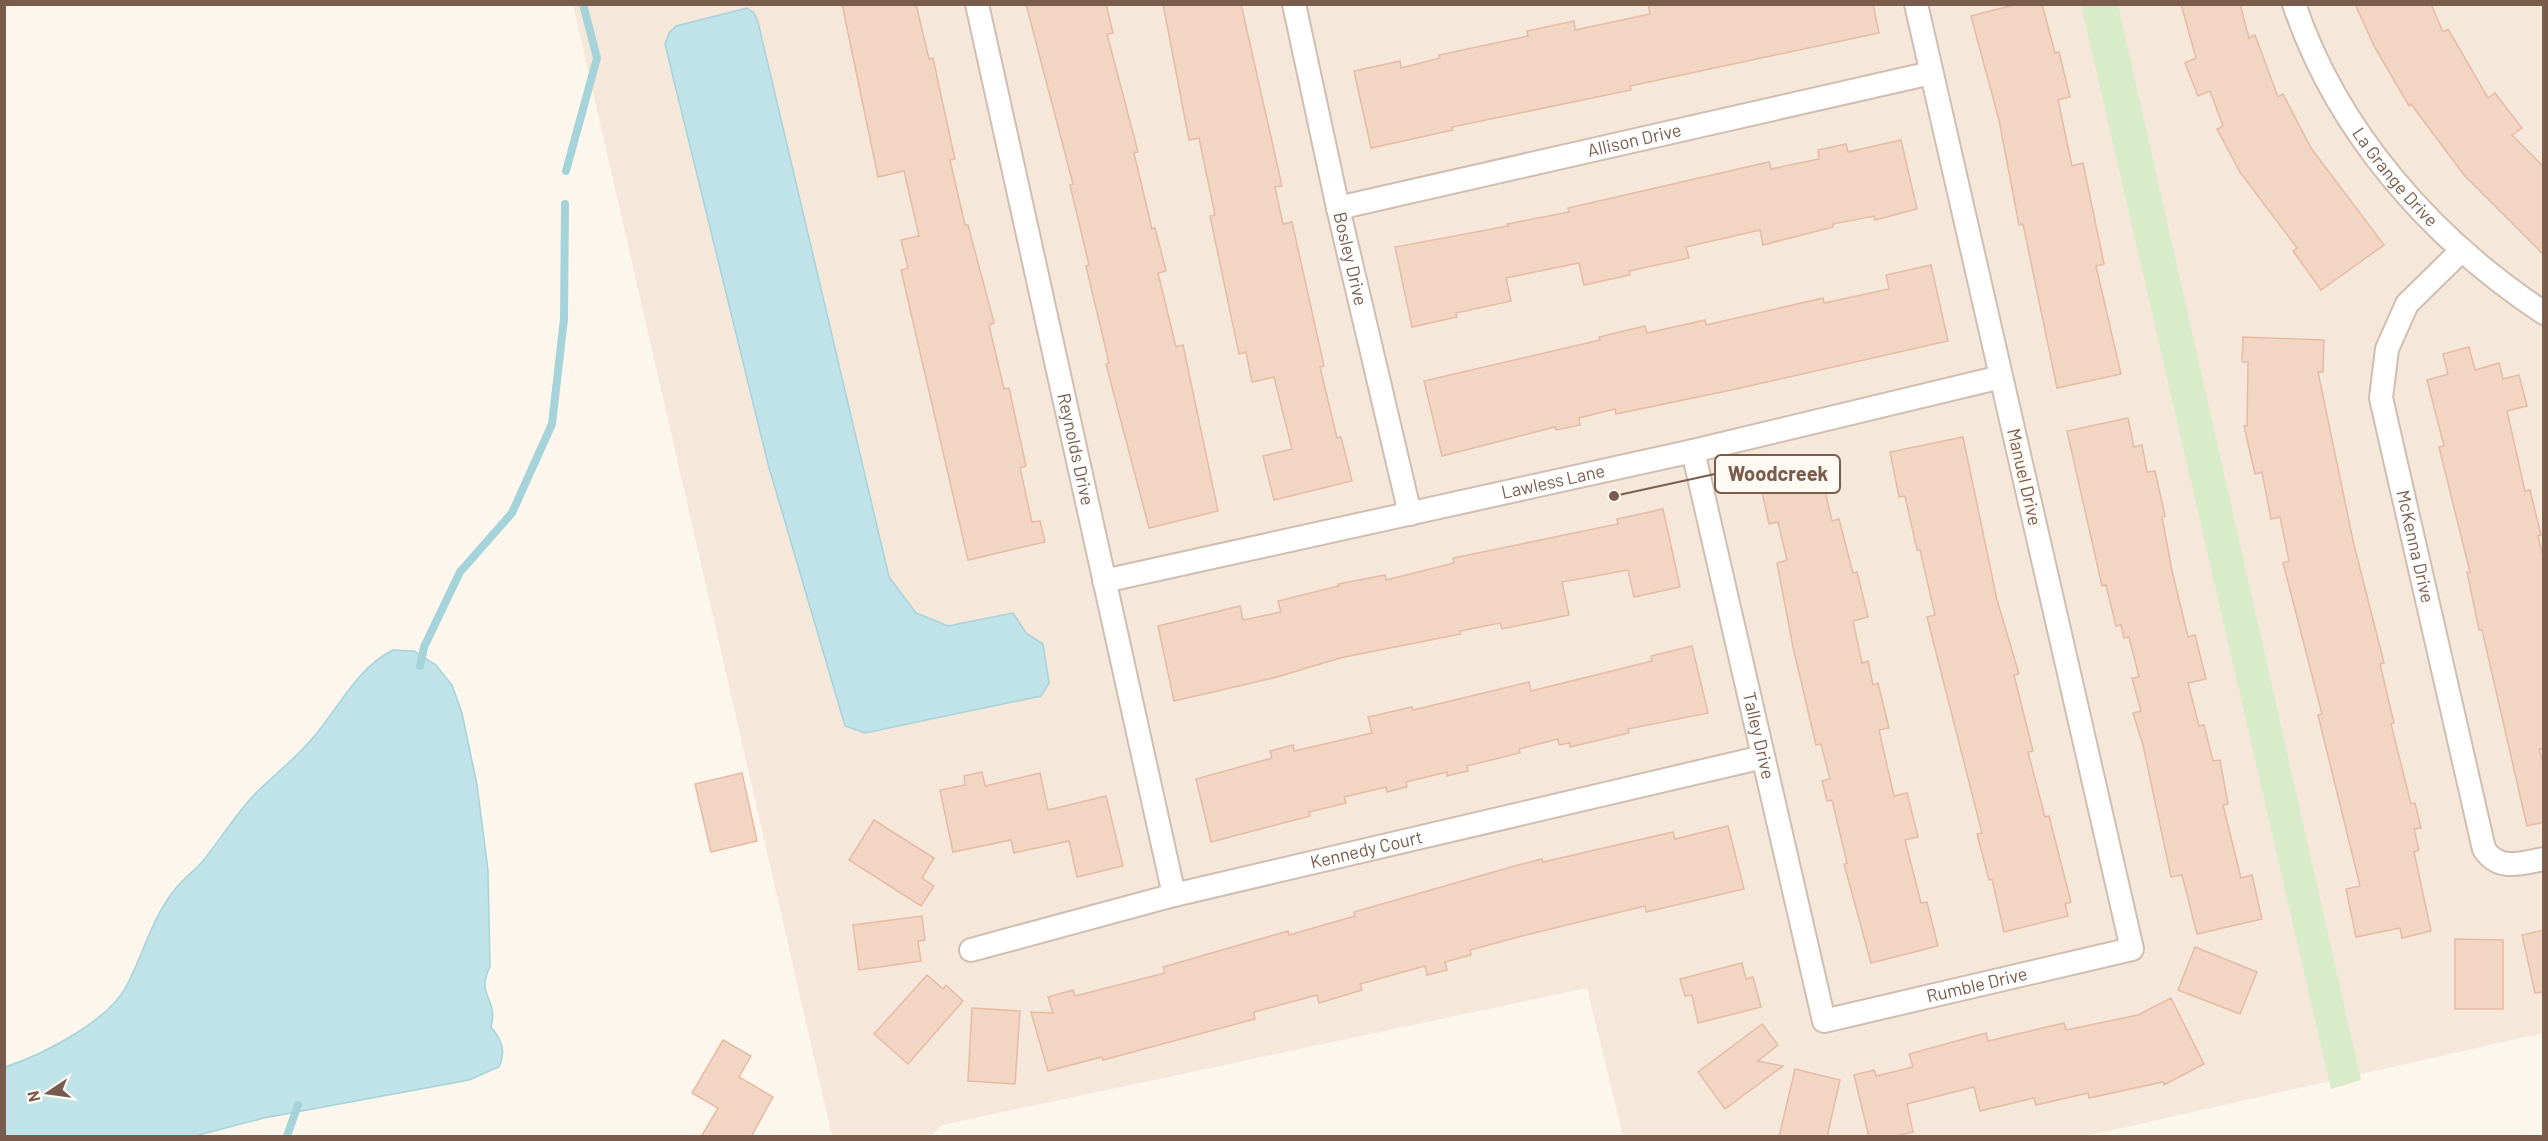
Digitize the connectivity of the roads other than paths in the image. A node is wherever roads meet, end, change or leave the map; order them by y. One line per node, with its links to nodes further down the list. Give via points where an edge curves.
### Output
1 (977, 4): 12 (street, Reynolds Drive)
2 (1294, 4): 6 (street, Bosley Drive)
3 (1916, 4): 5 (street, Manuel Drive)
4 (2294, 4): 7 (street, La Grange Drive, via 2325,77 2355,128 2428,219)
5 (1931, 73): 6 (street, Allison Drive); 9 (street, Manuel Drive)
6 (1338, 208): 11 (street, Bosley Drive)
7 (2462, 250): 8 (street, La Grange Drive); 14 (street, McKenna Drive, via 2408,304 2387,349 2381,398 2482,841 2496,862 2512,865)
8 (2544, 313)
9 (2001, 377): 10 (street, Lawless Lane); 16 (street, Manuel Drive)
10 (1693, 451): 11 (street, Lawless Lane); 13 (street, Talley Drive)
11 (1410, 514): 12 (street, Lawless Lane)
12 (1104, 581): 15 (street, Reynolds Drive)
13 (1764, 757): 15 (street, Kennedy Court); 18 (street, Talley Drive)
14 (2544, 859)
15 (1174, 895): 17 (street, Kennedy Court)
16 (2132, 949): 18 (street, Rumble Drive)
17 (971, 950)
18 (1824, 1021)

